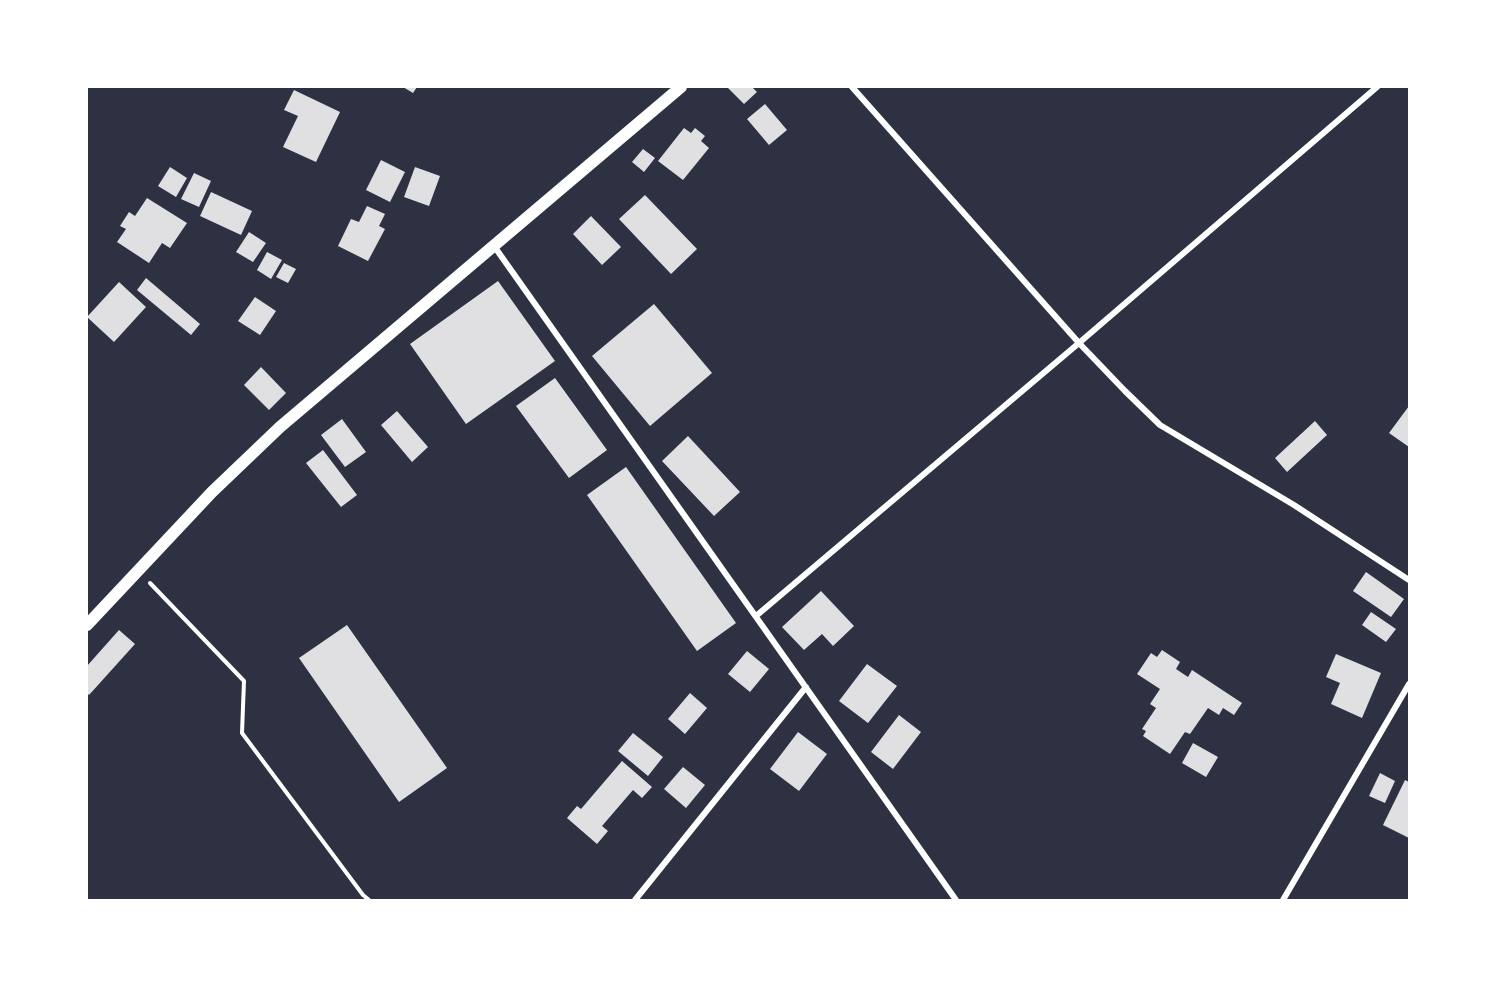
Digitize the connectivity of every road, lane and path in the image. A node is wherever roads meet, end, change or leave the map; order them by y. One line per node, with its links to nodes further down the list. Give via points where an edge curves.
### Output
1 (681, 87): 4 (main road)
2 (852, 87): 5 (street)
3 (1377, 87): 5 (street)
4 (494, 245): 6 (main road, via 280,427); 8 (street)
5 (1079, 343): 7 (street, via 1160,425); 8 (street)
6 (138, 571): 9 (main road); 12 (path, via 244,681 242,733)
7 (1409, 580)
8 (756, 616): 11 (street)
9 (87, 625)
10 (1409, 684): 15 (street)
11 (806, 687): 13 (street); 14 (street)
12 (369, 900)
13 (635, 900)
14 (956, 900)
15 (1283, 900)

